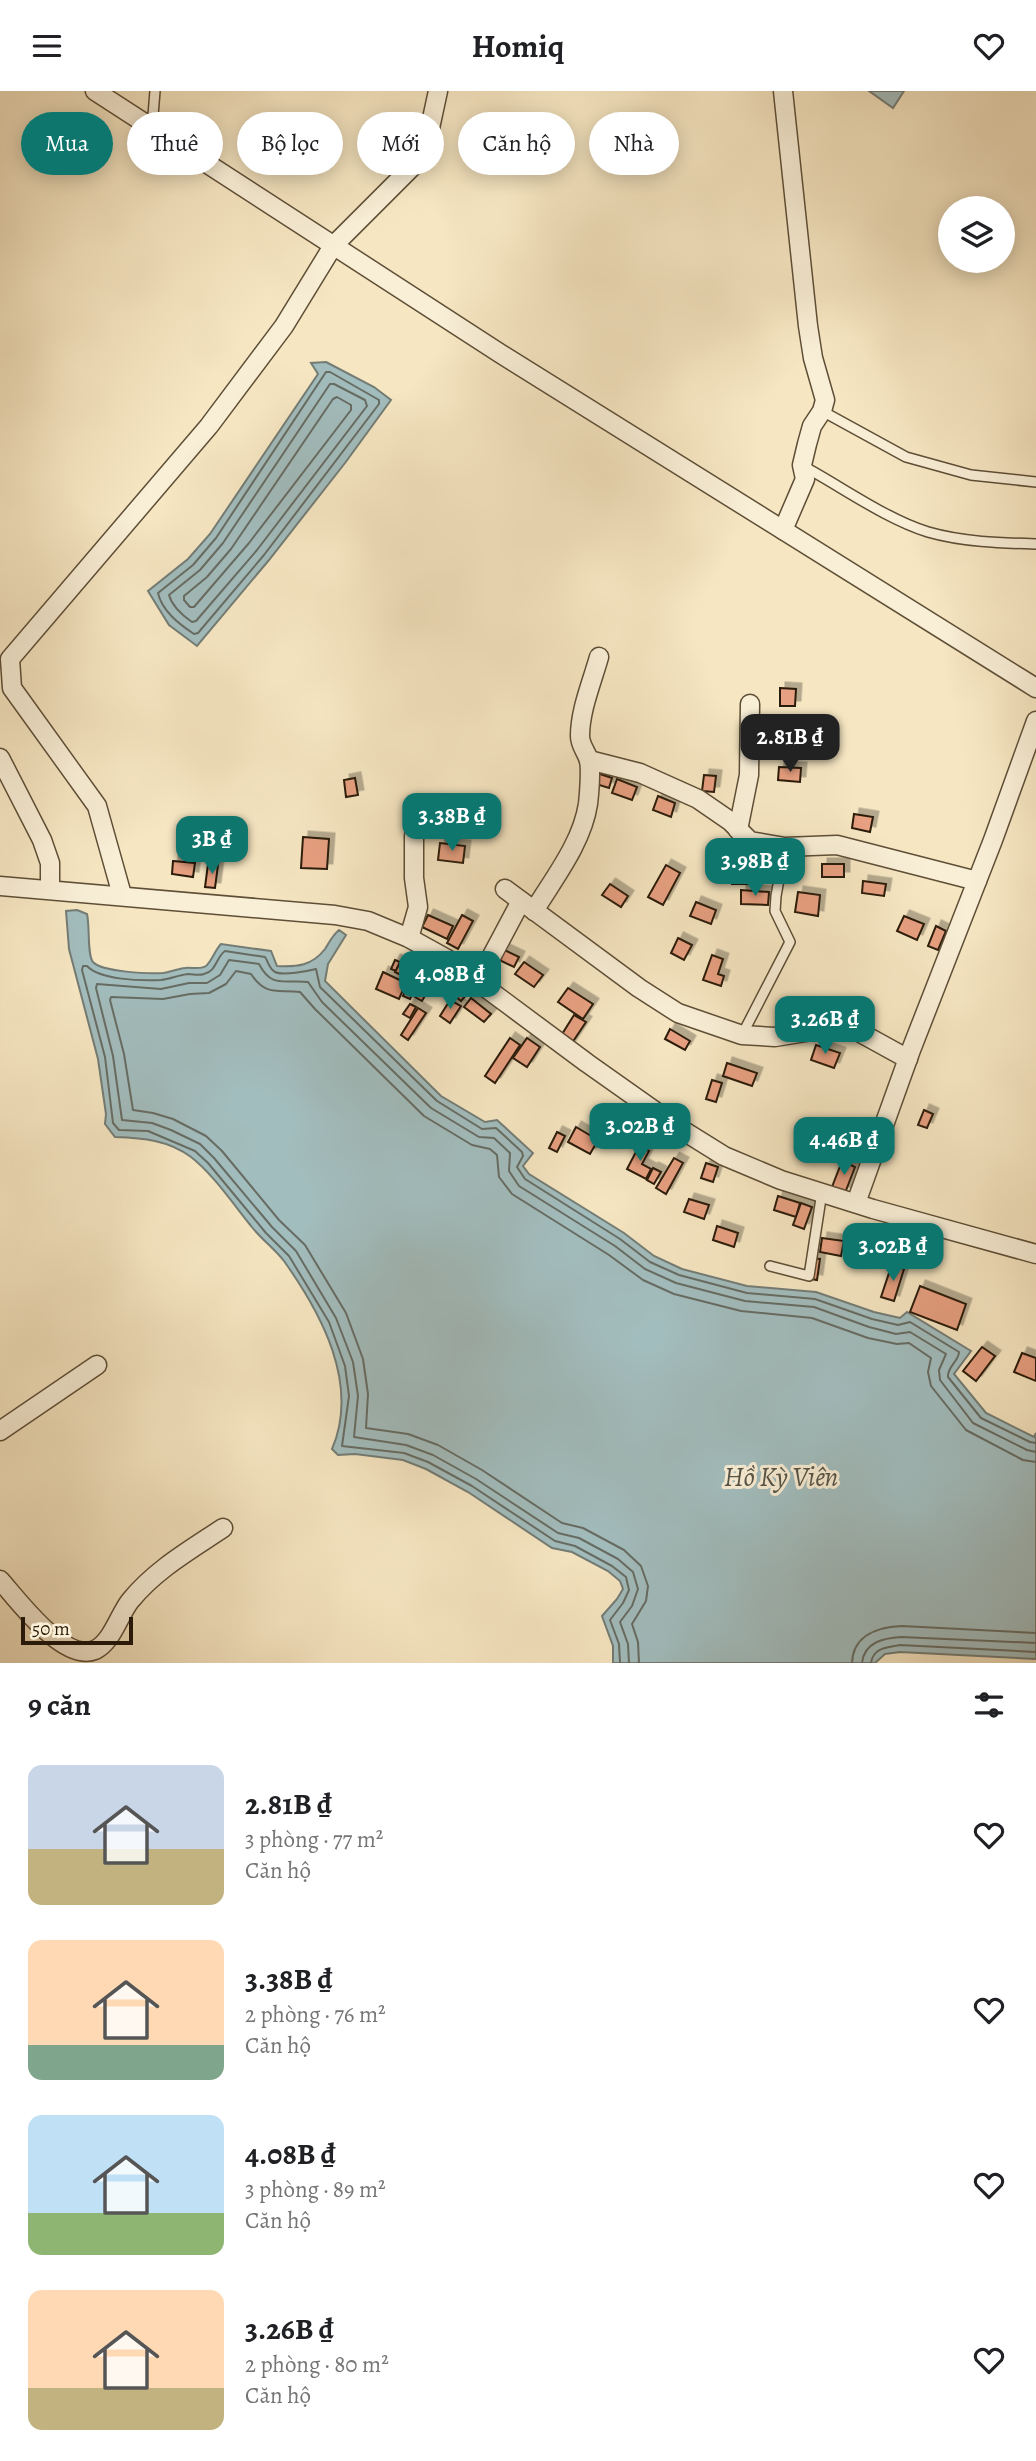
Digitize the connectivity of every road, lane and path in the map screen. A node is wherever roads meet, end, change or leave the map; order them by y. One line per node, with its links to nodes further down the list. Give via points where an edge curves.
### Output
1 (95, 91): 5 (street)
2 (155, 91): 6 (lane)
3 (438, 91): 8 (street, via 418,161)
4 (783, 91): 9 (street, via 808,326 825,400)
5 (127, 112)
6 (153, 112)
7 (223, 174): 8 (street)
8 (333, 246): 12 (street); 15 (street, via 284,326 209,426)
9 (822, 411): 10 (street, via 812,426); 11 (lane, via 906,457 971,475)
10 (802, 465): 12 (street, via 805,479); 13 (lane, via 927,531 956,539)
11 (1036, 482)
12 (783, 530): 17 (street)
13 (1036, 544)
14 (599, 657): 21 (street, via 580,735)
15 (10, 659): 16 (street); 29 (street, via 12,688 97,806)
16 (0, 676)
17 (1036, 688)
18 (750, 704): 22 (street, via 748,775)
19 (1036, 720): 25 (street)
20 (0, 758): 27 (street, via 42,840 50,863)
21 (589, 760): 22 (street, via 640,773 698,799); 30 (street, via 584,822 568,855)
22 (737, 830): 24 (street, via 750,841)
23 (414, 836): 31 (street, via 418,907)
24 (785, 847): 25 (street, via 837,845); 33 (lane, via 775,911 790,942)
25 (977, 881): 34 (street)
26 (0, 886): 27 (street)
27 (50, 889): 29 (street)
28 (505, 889): 30 (street)
29 (122, 895): 31 (street, via 335,915 368,921)
30 (528, 906): 32 (street); 33 (street, via 678,1013)
31 (409, 938): 32 (street)
32 (478, 982): 35 (street, via 724,1156)
33 (742, 1035): 34 (street, via 775,1037 845,1029)
34 (908, 1059): 36 (street)
35 (822, 1192): 36 (street); 38 (lane, via 809,1276)
36 (856, 1203): 37 (street)
37 (1036, 1254)
38 (770, 1266)
39 (97, 1365): 40 (street)
40 (0, 1431)
41 (223, 1528): 42 (street, via 160,1571 129,1602 95,1650 66,1648)
42 (0, 1580)

